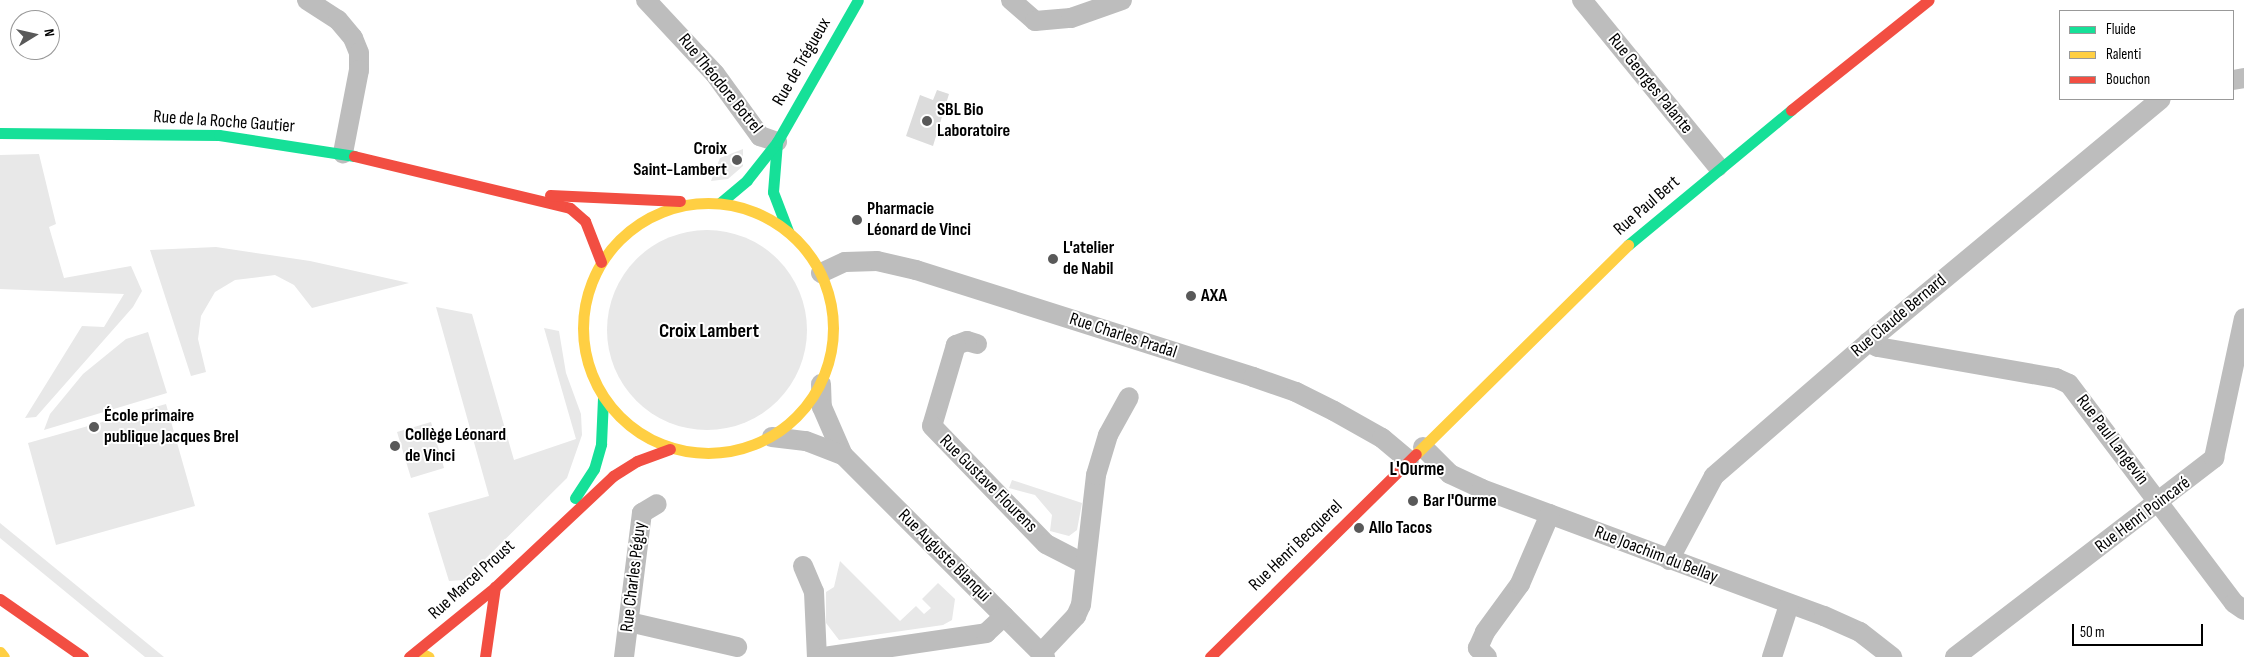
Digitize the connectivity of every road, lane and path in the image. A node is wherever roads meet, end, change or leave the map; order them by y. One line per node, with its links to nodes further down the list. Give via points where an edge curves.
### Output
1 (307, 0): 11 (street, via 338,20 353,38 359,53 359,70)
2 (858, 0): 10 (main road, Rue de Trégueux)
3 (1011, 0): 4 (street, via 1035,21 1071,18)
4 (1122, 0)
5 (1582, 0): 12 (street, Rue Georges Palante)
6 (1929, 0): 12 (main road, Rue Paul Bert)
7 (649, 1): 10 (street, Rue Théodore Botrel, via 715,74 760,136)
8 (2160, 100): 20 (street, Rue Claude Bernard)
9 (0, 133): 11 (main road, Rue de la Roche Gautier, via 219,135)
10 (776, 142): 15 (main road, Rue de Trégueux, via 747,180); 16 (main road, Rue de Trégueux, via 774,192)
11 (343, 153): 13 (main road, Rue de la Roche Gautier)
12 (1718, 167): 26 (main road, Rue Paul Bert, via 1630,243)
13 (500, 193): 14 (main road); 17 (main road, via 570,208 585,221)
14 (699, 202): 15 (main road); 17 (main road, via 652,216 626,232)
15 (720, 203): 16 (main road, via 756,212)
16 (788, 230): 18 (main road)
17 (601, 262): 24 (main road, via 588,290 582,321 584,352)
18 (821, 273): 22 (main road, via 833,309 832,348); 29 (street, Rue Charles Pradal, via 845,262 877,261 898,266 1254,377 1296,392 1334,411 1382,438)
19 (2244, 318): 30 (street, Rue Henri Poincaré, via 2214,458)
20 (1868, 342): 30 (street, Rue Paul Langevin, via 1878,347 2056,378 2069,384); 34 (street, Rue Claude Bernard, via 1714,476)
21 (977, 344): 35 (street, Rue Gustave Flourens, via 967,341 956,345 932,426 1046,544)
22 (821, 384): 25 (main road, via 801,414); 28 (street, Rue Auguste Blanqui, via 822,407)
23 (1128, 396): 35 (street, via 1108,435 1096,475)
24 (603, 399): 27 (main road, via 635,431); 33 (main road, Rue Marcel Proust, via 601,444 594,469)
25 (772, 437): 27 (main road, via 727,453); 28 (street, Rue Auguste Blanqui, via 806,441)
26 (1423, 446): 29 (main road, Rue Paul Bert); 32 (street, Rue Joachim du Bellay, via 1450,474)
27 (670, 450): 33 (main road, Rue Marcel Proust, via 626,467)
28 (843, 455): 41 (street, Rue Auguste Blanqui)
29 (1409, 461): 54 (main road, Rue Henri Becquerel)
30 (2159, 503): 40 (street, Rue Paul Langevin); 58 (street, Rue Henri Poincaré)
31 (657, 504): 42 (street, Rue Charles Péguy, via 642,513)
32 (1550, 514): 34 (street, Rue Joachim du Bellay); 55 (street, via 1520,584 1485,632 1478,648)
33 (556, 526): 37 (main road, Rue Marcel Proust)
34 (1669, 560): 39 (street, Rue Joachim du Bellay)
35 (1085, 564): 46 (street, via 1076,616)
36 (803, 566): 52 (street, via 814,592)
37 (495, 587): 45 (main road, Rue Marcel Proust); 50 (main road)
38 (0, 600): 48 (main road)
39 (1789, 605): 56 (street); 57 (street, Rue Joachim du Bellay, via 1860,632)
40 (2244, 610)
41 (1004, 616): 46 (street, Rue Auguste Blanqui); 53 (street, via 986,633)
42 (629, 622): 43 (street); 51 (street, Rue Charles Péguy)
43 (737, 647)
44 (0, 652): 47 (main road)
45 (413, 654): 49 (main road)
46 (1043, 655)
47 (4, 657)
48 (82, 657)
49 (429, 657)
50 (485, 657)
51 (624, 657)
52 (817, 657)
53 (824, 657)
54 (1210, 657)
55 (1487, 657)
56 (1772, 657)
57 (1892, 657)
58 (1955, 657)

